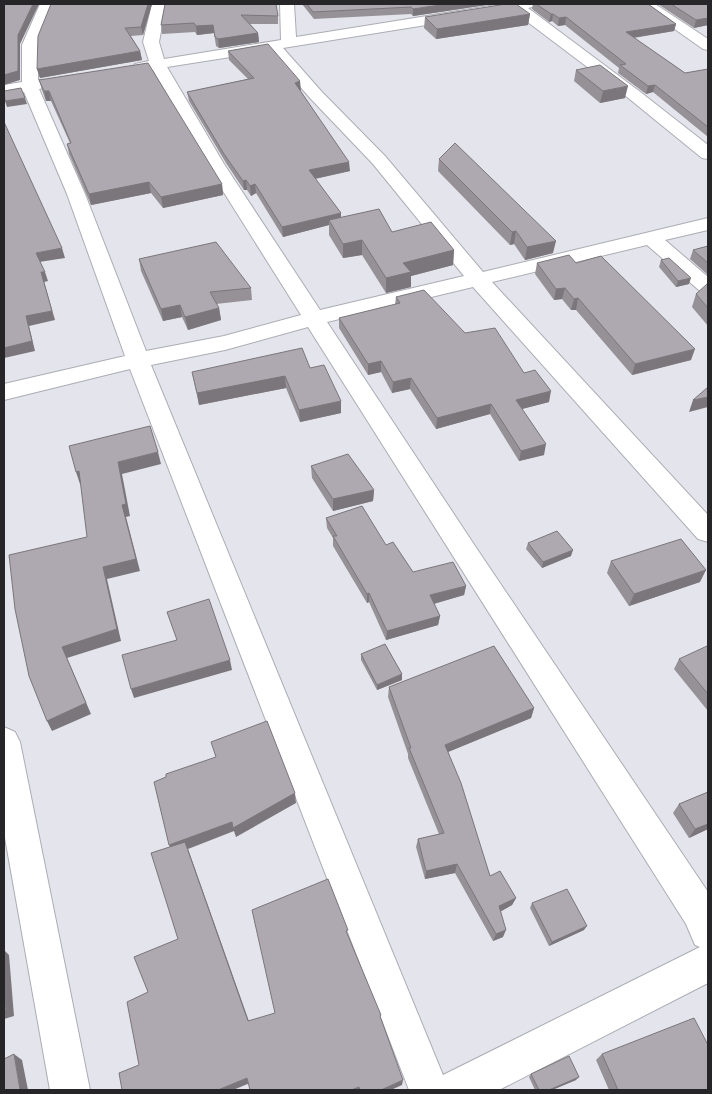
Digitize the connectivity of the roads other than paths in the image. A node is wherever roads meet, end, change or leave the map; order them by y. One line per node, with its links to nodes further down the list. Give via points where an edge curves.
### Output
1 (47, 4): 11 (street, via 30,44)
2 (159, 4): 8 (street, via 151,42)
3 (287, 4): 6 (street)
4 (646, 4): 7 (street)
5 (521, 5): 6 (street, via 408,18); 12 (street)
6 (281, 44): 8 (street); 15 (street, via 316,94 379,160)
7 (708, 46)
8 (158, 65): 9 (street); 17 (street, via 215,164)
9 (128, 70)
10 (60, 81): 11 (street)
11 (17, 88): 18 (street, via 76,194)
12 (708, 154)
13 (708, 224): 14 (street)
14 (650, 237): 15 (street); 16 (street)
15 (478, 279): 17 (street); 20 (street)
16 (708, 288)
17 (315, 318): 18 (street, via 225,343); 22 (street, via 462,551 700,912)
18 (138, 360): 19 (street); 25 (street)
19 (4, 392)
20 (708, 532)
21 (4, 742): 24 (street)
22 (708, 932)
23 (708, 963): 26 (street)
24 (70, 1090)
25 (429, 1090)
26 (456, 1090)

